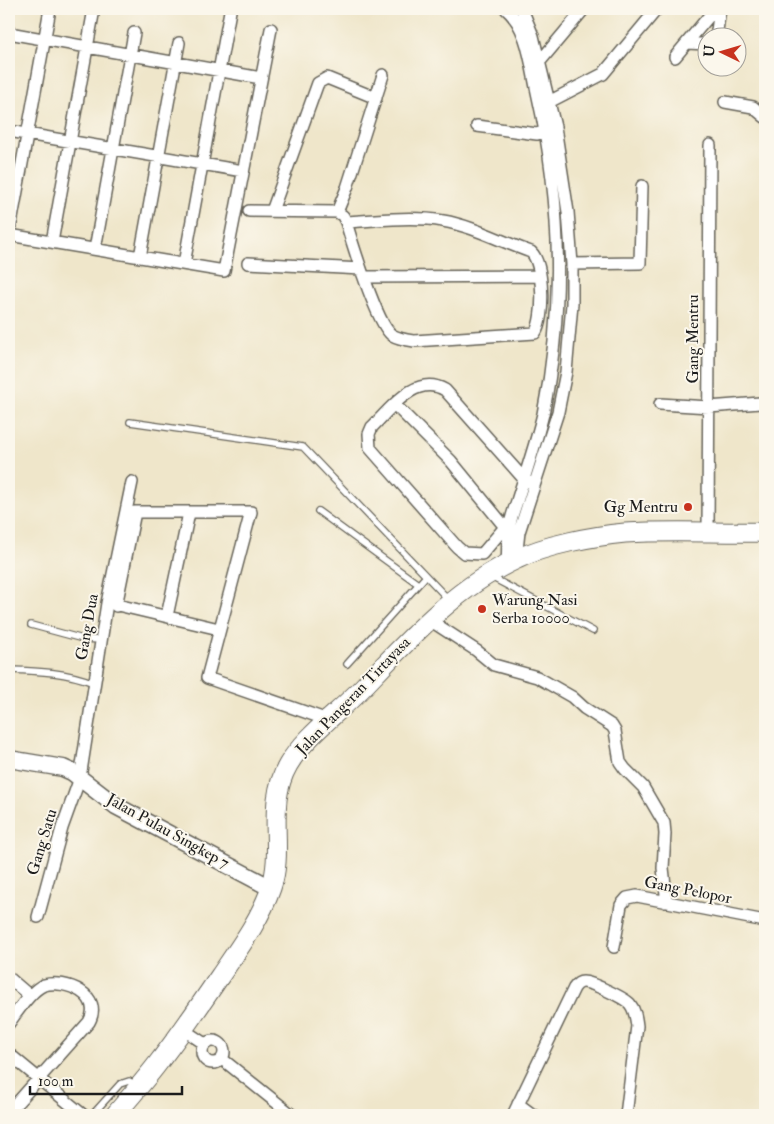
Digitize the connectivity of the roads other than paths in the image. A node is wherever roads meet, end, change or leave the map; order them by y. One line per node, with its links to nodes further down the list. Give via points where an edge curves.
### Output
1 (50, 9): 14 (street)
2 (94, 9): 18 (street)
3 (506, 9): 22 (street, via 515,17)
4 (522, 9): 22 (street, via 534,36)
5 (584, 9): 22 (street)
6 (657, 9): 28 (street, via 603,74)
7 (715, 9): 16 (street)
8 (720, 9): 11 (street)
9 (230, 11): 23 (street)
10 (271, 28): 25 (street)
11 (717, 28)
12 (9, 33): 14 (street)
13 (134, 33): 19 (street)
14 (44, 40): 18 (street); 34 (street)
15 (179, 43): 21 (street)
16 (687, 43): 17 (street); 20 (street)
17 (696, 43)
18 (87, 47): 19 (street); 35 (street)
19 (130, 55): 21 (street); 37 (street)
20 (675, 57)
21 (175, 63): 23 (street); 38 (street)
22 (536, 66): 28 (street)
23 (219, 71): 25 (street); 39 (street)
24 (384, 75): 26 (street)
25 (261, 78): 40 (street)
26 (376, 98): 43 (street, via 327,78 318,82); 44 (street)
27 (725, 102): 29 (street, via 753,107)
28 (545, 104): 31 (street); 33 (street)
29 (765, 117)
30 (476, 126): 33 (street, via 526,133)
31 (555, 127): 33 (street); 52 (street)
32 (9, 131): 34 (street)
33 (544, 132): 56 (street, via 556,218)
34 (27, 134): 35 (street); 46 (street)
35 (70, 142): 37 (street); 47 (street)
36 (710, 145): 63 (street, Gang Mentru)
37 (113, 149): 38 (street); 48 (street)
38 (158, 157): 39 (street); 49 (street)
39 (202, 164): 40 (street); 51 (street)
40 (243, 171): 51 (street, via 224,270)
41 (642, 186): 52 (street, via 640,263)
42 (249, 211): 43 (street)
43 (272, 211): 44 (street)
44 (337, 212): 45 (street)
45 (346, 222): 53 (street); 54 (street, via 404,219 464,226 531,252 537,260)
46 (9, 235): 47 (street)
47 (52, 242): 48 (street)
48 (95, 249): 49 (street)
49 (140, 256): 51 (street)
50 (248, 263): 53 (street)
51 (184, 264)
52 (572, 264): 55 (street)
53 (363, 273): 54 (street); 57 (street, via 390,334 414,341 535,332 540,323)
54 (539, 276): 57 (street)
55 (572, 286): 56 (street); 59 (street)
56 (557, 287): 57 (street); 58 (street)
57 (541, 288)
58 (557, 315): 59 (street); 64 (street)
59 (572, 316): 65 (street)
60 (760, 403): 63 (street)
61 (660, 404): 63 (street)
62 (395, 405): 68 (street, via 410,391 426,385 446,390); 71 (street, via 451,461); 71 (street, via 372,427 370,448 457,547 464,553 482,554)
63 (709, 407): 72 (street, Gang Mentru)
64 (544, 409): 65 (street); 68 (street)
65 (558, 412): 68 (street)
66 (130, 422): 76 (lane, via 303,447)
67 (132, 482): 79 (street, Gang Dua)
68 (529, 482): 71 (street)
69 (318, 511): 77 (lane)
70 (189, 513): 79 (street, via 135,512); 80 (street); 83 (street, via 250,512)
71 (511, 530): 74 (street)
72 (708, 532): 73 (main road, Jalan Pangeran Tirtayasa); 74 (main road, Jalan Pangeran Tirtayasa, via 631,533 589,538)
73 (765, 532)
74 (511, 561): 75 (main road, Jalan Pangeran Tirtayasa)
75 (487, 575): 78 (main road, Jalan Pangeran Tirtayasa); 84 (lane)
76 (426, 576): 77 (lane); 78 (lane)
77 (418, 584): 86 (lane)
78 (451, 602): 81 (main road, Jalan Pangeran Tirtayasa)
79 (112, 604): 80 (street); 85 (street, Gang Dua)
80 (167, 616): 83 (street)
81 (428, 620): 89 (main road, Jalan Pangeran Tirtayasa); 93 (street, via 494,665 538,677 612,726 620,762 643,787 664,823)
82 (31, 625): 85 (lane, via 83,639)
83 (220, 629): 89 (street, via 207,678)
84 (593, 631)
85 (101, 640): 88 (street, Gang Dua)
86 (346, 664)
87 (9, 670): 88 (lane, via 57,674)
88 (94, 683): 91 (street, Gang Dua)
89 (328, 720): 92 (main road, Jalan Pangeran Tirtayasa, via 288,764 281,780 276,795 275,870)
90 (10, 763): 91 (street, Jalan Pulau Singkep 7, via 63,768)
91 (80, 778): 92 (street, Jalan Pulau Singkep 7, via 116,806); 94 (street, Gang Satu, via 62,828)
92 (271, 888): 100 (main road, Jalan Pangeran Tirtayasa, via 256,921)
93 (665, 902): 95 (street, Gang Pelopor); 96 (street, Gang Pelopor, via 637,896 627,898 621,905)
94 (38, 916)
95 (765, 921)
96 (614, 947)
97 (9, 978): 98 (street)
98 (30, 996): 99 (street); 102 (street, via 42,986 58,984 74,987 93,1005 89,1022)
99 (9, 1023)
100 (184, 1030): 103 (main road, Jalan Pangeran Tirtayasa); 109 (street, via 206,1044 203,1053 207,1060 215,1063 222,1058)
101 (9, 1054): 102 (street)
102 (38, 1080): 105 (street); 106 (street)
103 (138, 1087): 107 (lane, via 129,1081 120,1084); 108 (main road, Jalan Pangeran Tirtayasa)
104 (516, 1110): 110 (street); 111 (street, via 574,988 584,982 610,991 629,1003 636,1016)
105 (9, 1112)
106 (83, 1115)
107 (92, 1115)
108 (115, 1115)
109 (292, 1115)
110 (533, 1115)
111 (626, 1115)

